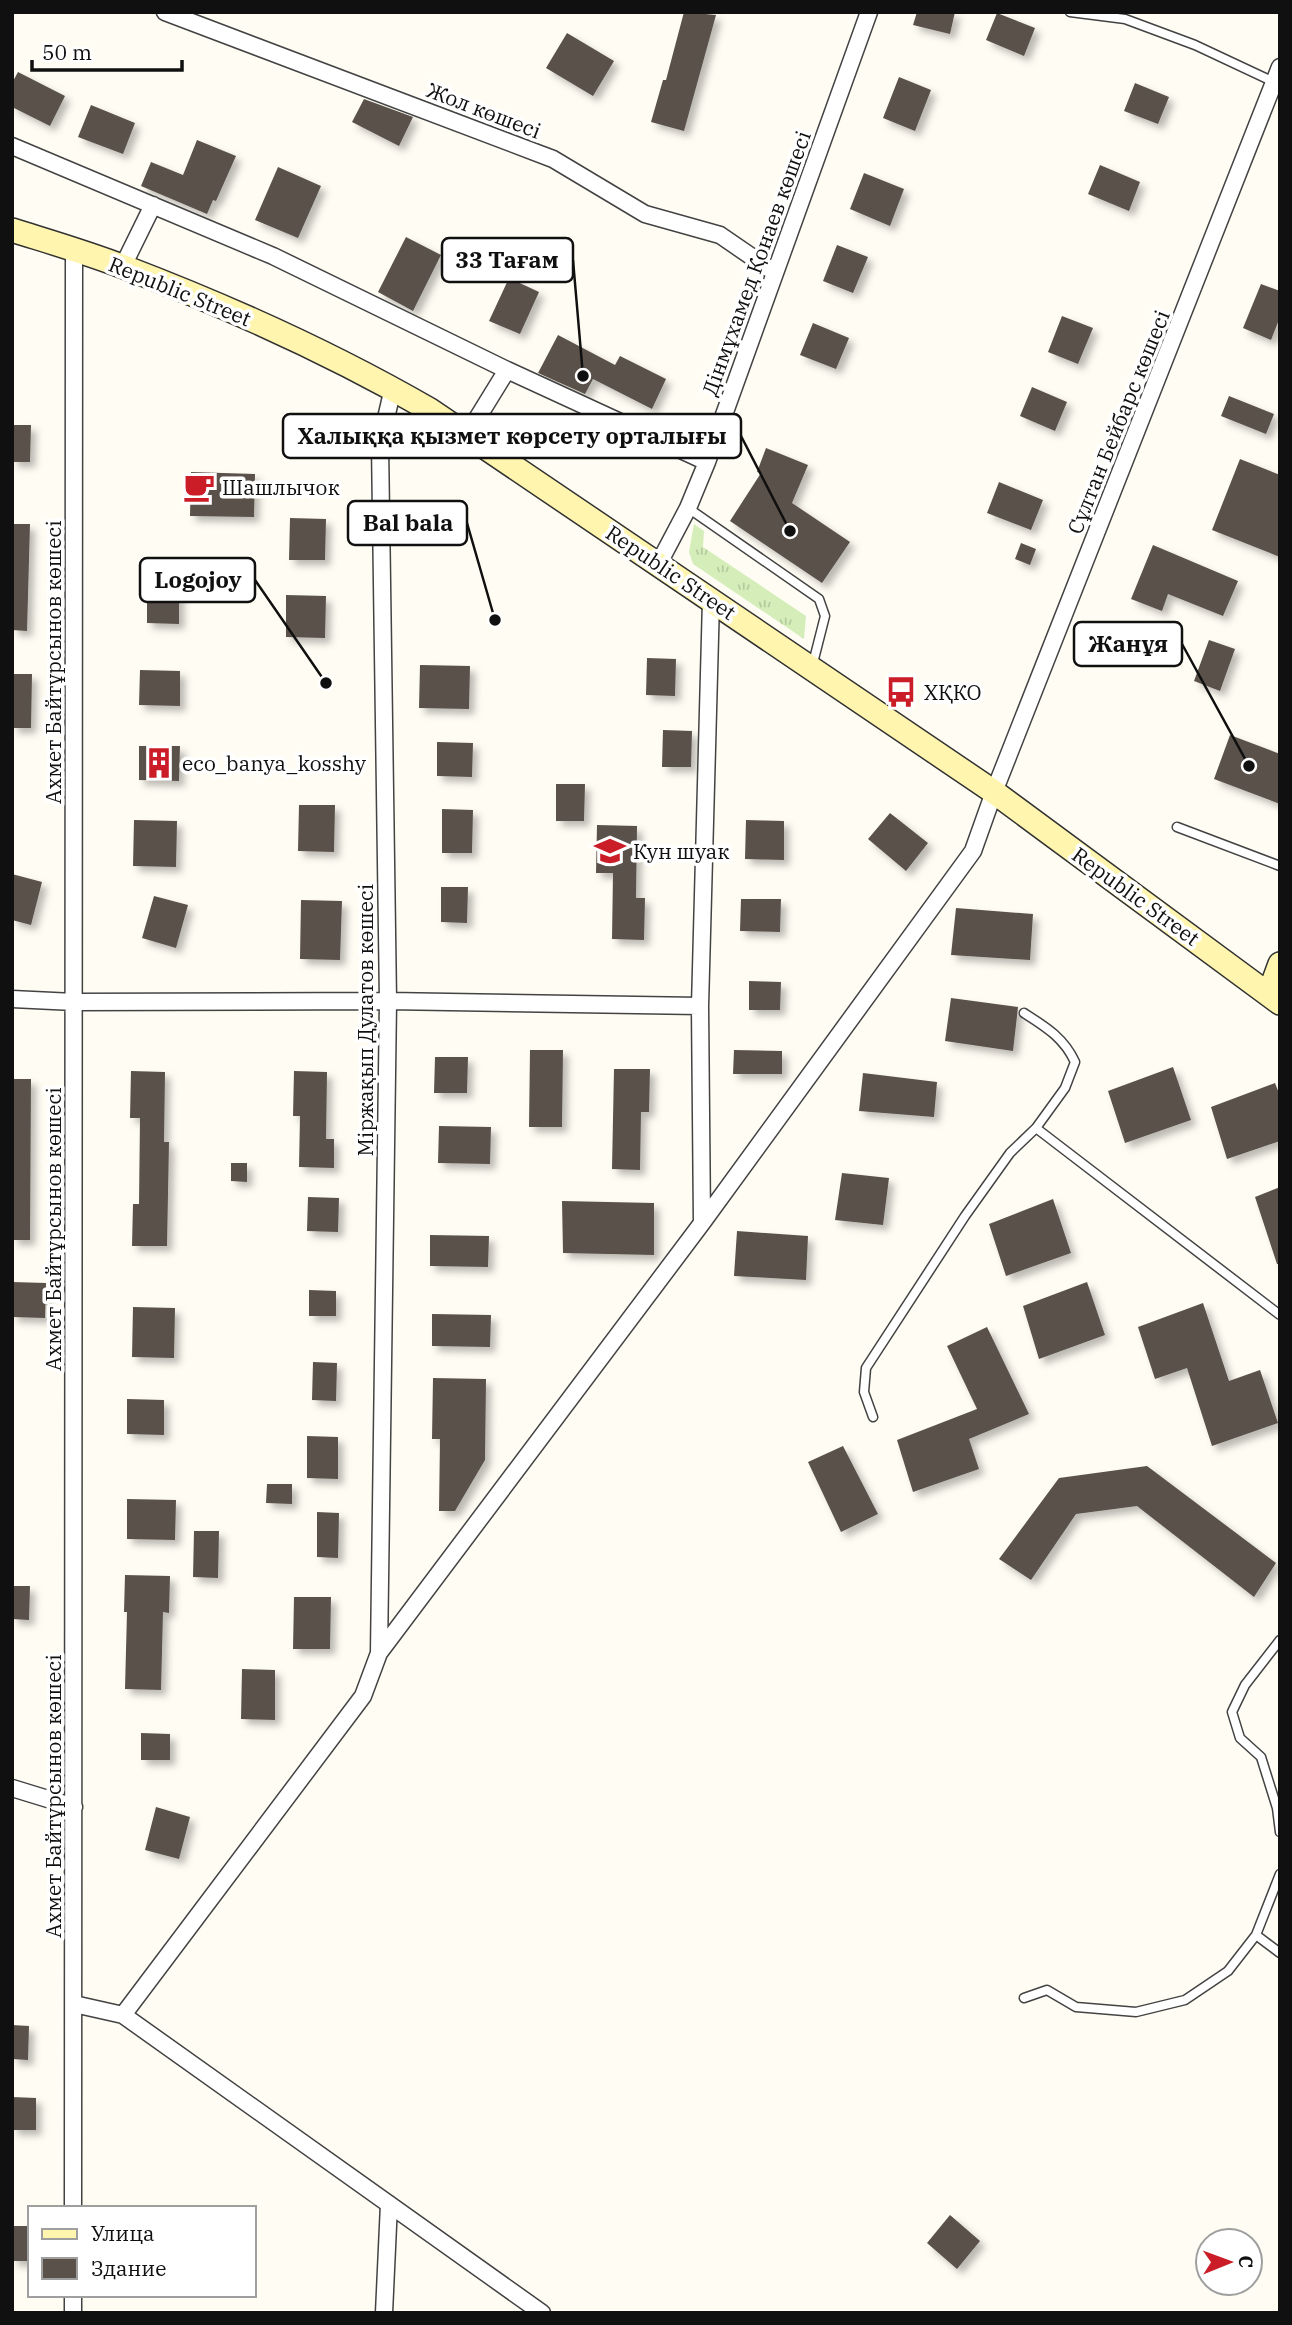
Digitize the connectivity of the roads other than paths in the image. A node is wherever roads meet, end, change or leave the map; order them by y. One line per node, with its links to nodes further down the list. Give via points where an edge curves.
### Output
1 (165, 12): 10 (street, Жол көшесі, via 553,159 645,214 720,235)
2 (869, 12): 10 (street, Дінмұхамед Қонаев көшесі)
3 (1070, 12): 4 (lane, via 1125,19)
4 (1277, 74): 19 (street, Сұлтан Бейбарс көшесі)
5 (12, 146): 6 (street)
6 (153, 205): 9 (street); 11 (street, via 273,256)
7 (12, 230): 8 (main road, Republic Street)
8 (74, 250): 9 (main road, Republic Street); 26 (street, Ахмет Байтұрсынов көшесі)
9 (123, 266): 12 (main road, Republic Street, via 256,321)
10 (774, 272): 14 (street, Дінмұхамед Қонаев көшесі)
11 (507, 370): 13 (street); 14 (street)
12 (393, 388): 13 (main road, Republic Street); 25 (street, Міржақып Дулатов көшесі, via 380,444)
13 (467, 435): 16 (main road, Republic Street)
14 (707, 462): 15 (street, Дінмұхамед Қонаев көшесі)
15 (688, 508): 16 (street, Дінмұхамед Қонаев көшесі); 18 (lane, via 819,599 825,616)
16 (659, 563): 17 (main road, Republic Street)
17 (711, 600): 18 (main road, Republic Street); 27 (street)
18 (812, 668): 19 (main road, Republic Street)
19 (994, 792): 24 (main road, Republic Street); 30 (street, Сұлтан Бейбарс көшесі, via 973,850)
20 (1177, 827): 21 (lane)
21 (1280, 866)
22 (1280, 964): 24 (main road)
23 (12, 999): 26 (street)
24 (1274, 999)
25 (388, 1001): 26 (street); 27 (street); 34 (street, Міржақып Дулатов көшесі)
26 (74, 1002): 36 (street, Ахмет Байтұрсынов көшесі)
27 (700, 1006): 30 (street)
28 (1024, 1013): 29 (lane, via 1068,1047 1074,1062 1065,1088)
29 (1036, 1128): 31 (lane); 32 (lane, via 1010,1153 972,1206 866,1368 864,1392)
30 (702, 1223): 34 (street, Сұлтан Бейбарс көшесі)
31 (1280, 1315)
32 (873, 1417)
33 (1280, 1640): 37 (lane, via 1245,1685 1232,1712 1240,1738 1261,1757)
34 (379, 1653): 43 (street, via 363,1696)
35 (12, 1788): 36 (street)
36 (74, 1807): 42 (street, Ахмет Байтұрсынов көшесі)
37 (1280, 1832)
38 (1280, 1874): 39 (lane)
39 (1256, 1935): 40 (lane); 41 (lane, via 1228,1971 1185,2000 1136,2012 1076,2007 1047,1990)
40 (1280, 1953)
41 (1024, 1998)
42 (74, 2004): 43 (street); 45 (street, Ахмет Байтұрсынов көшесі)
43 (123, 2015): 44 (street)
44 (389, 2204): 46 (street); 47 (street)
45 (73, 2206)
46 (384, 2313)
47 (542, 2313)

